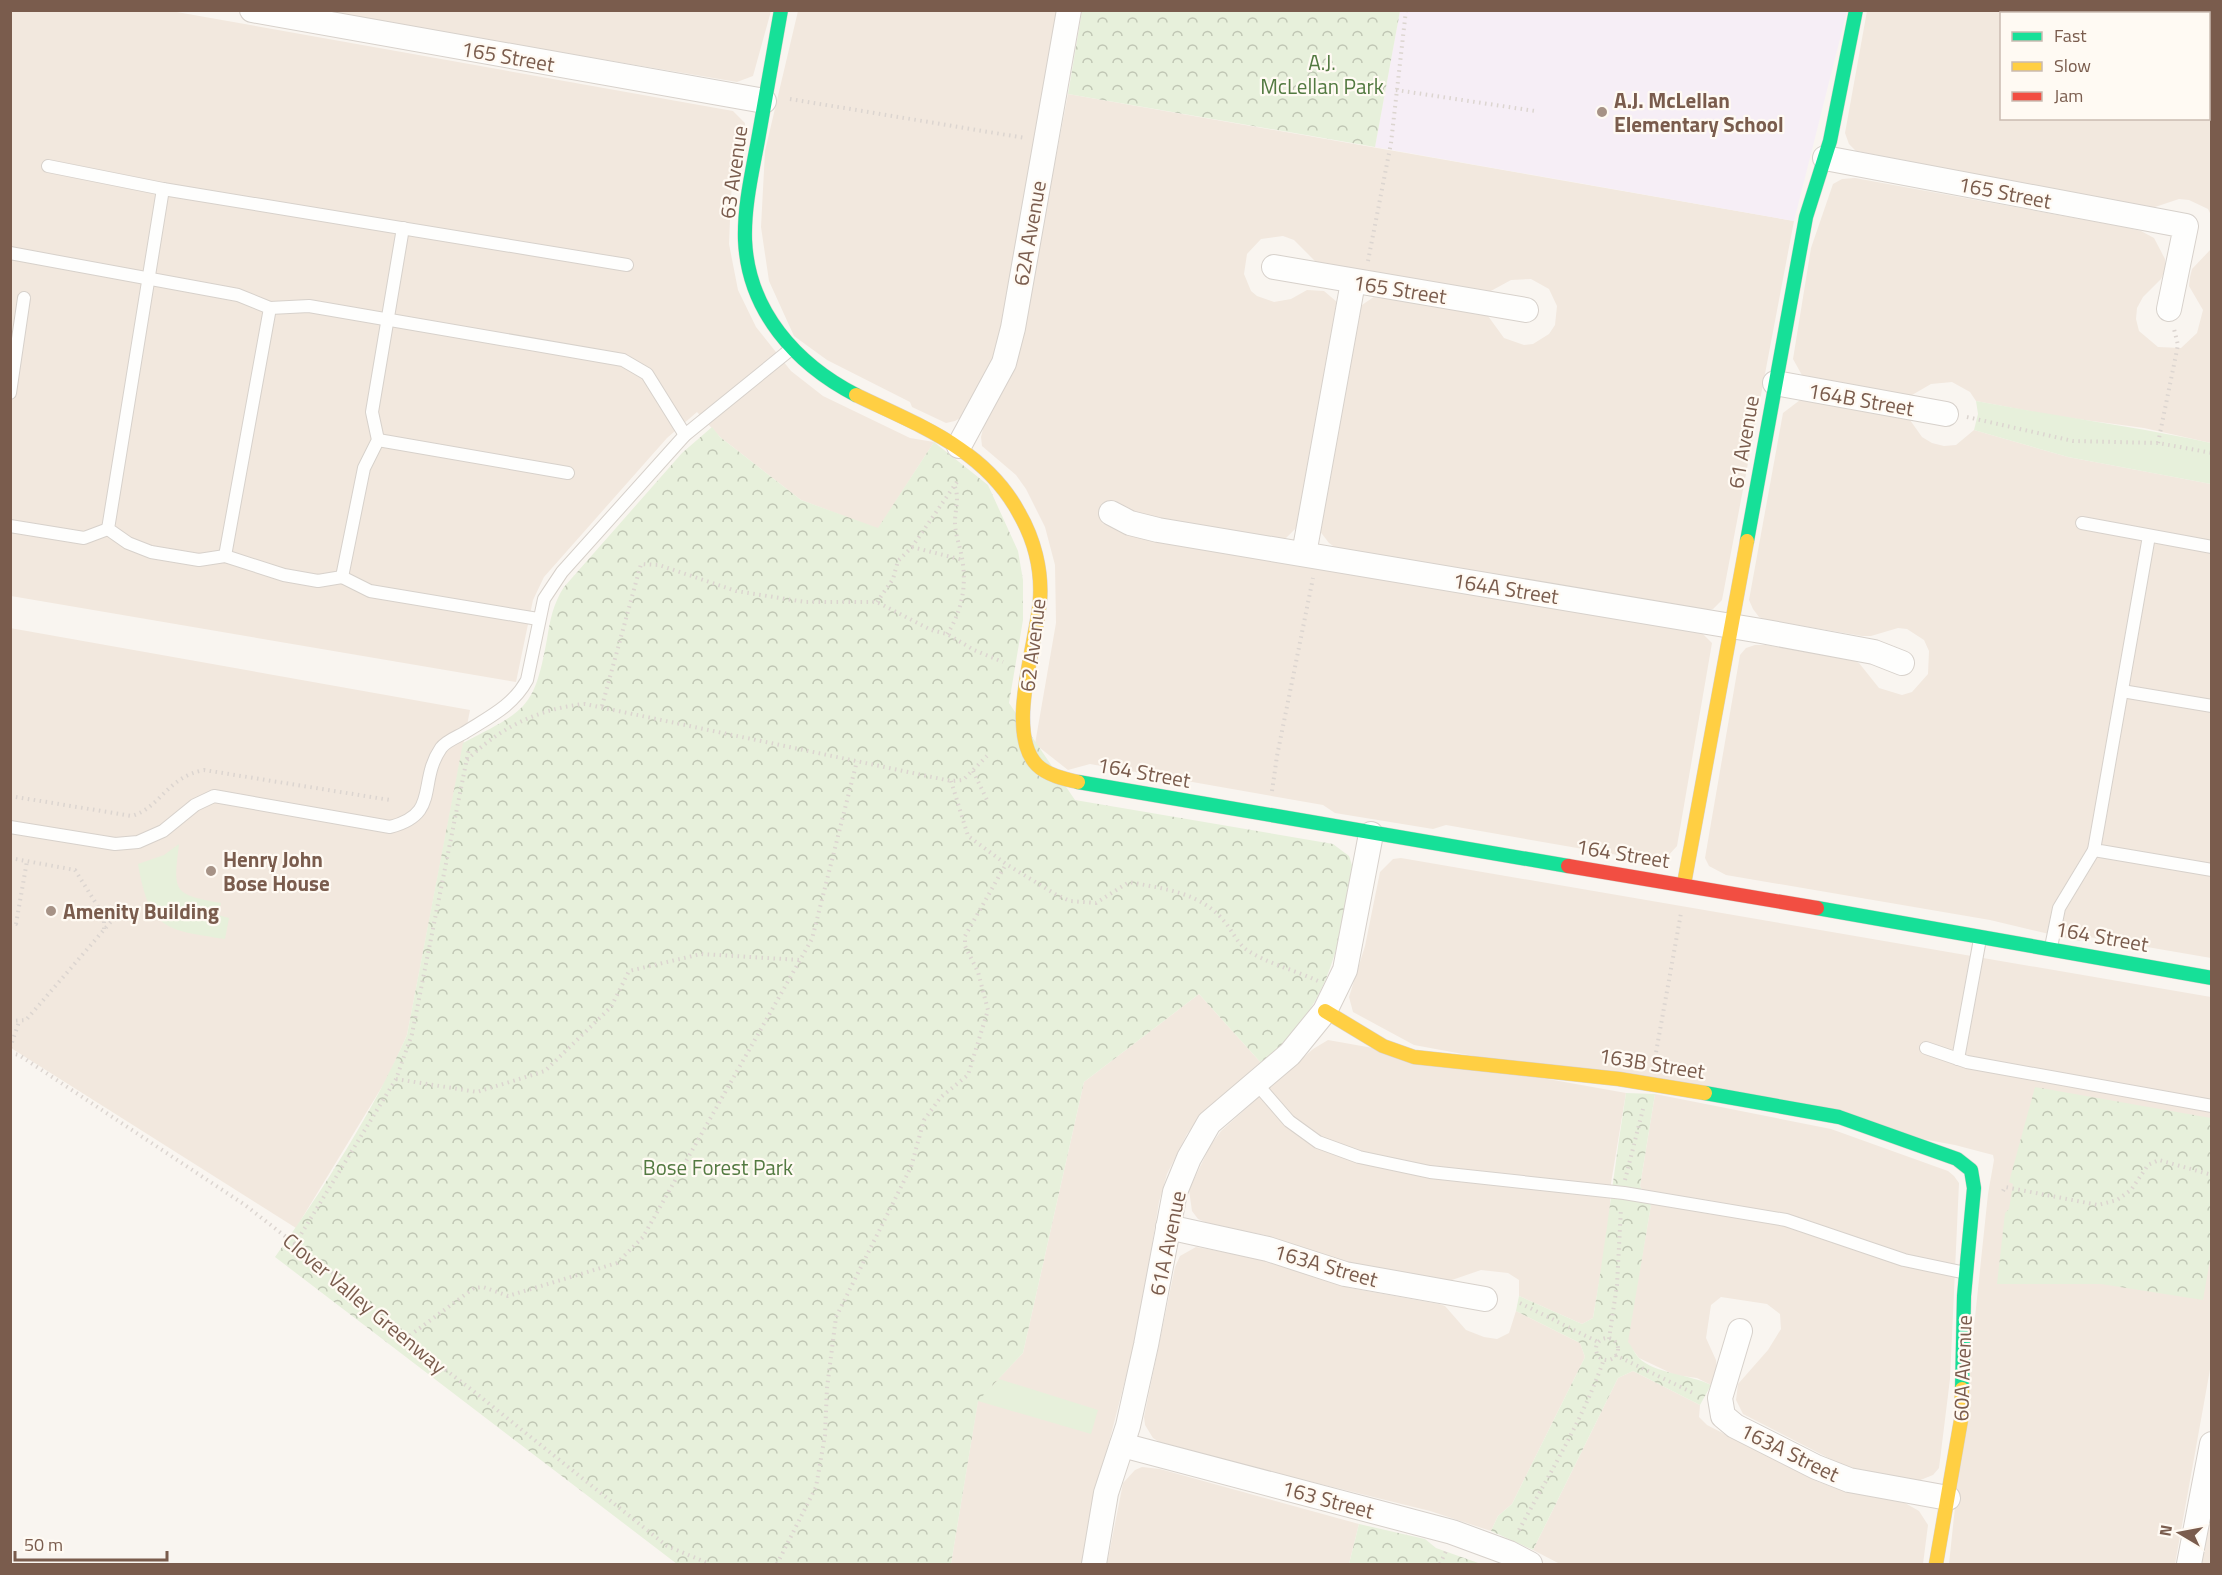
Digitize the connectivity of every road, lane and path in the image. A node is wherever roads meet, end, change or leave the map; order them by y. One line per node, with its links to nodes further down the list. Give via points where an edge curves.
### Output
1 (781, 10): 8 (street, 63 Avenue)
2 (1070, 10): 10 (street, 62A Avenue)
3 (1406, 10): 6 (path)
4 (1856, 10): 11 (street, 61 Avenue)
5 (265, 12): 8 (street, 165 Street)
6 (1396, 90): 9 (path); 18 (path, via 1391,143)
7 (790, 99): 10 (path, via 1024,138)
8 (764, 101): 25 (street, 63 Avenue, via 746,207 745,241 751,278 768,318)
9 (1535, 111)
10 (1046, 137): 32 (street, 62A Avenue, via 1004,363)
11 (1825, 158): 22 (street, 165 Street, via 2186,226); 26 (street, 61 Avenue, via 1806,217)
12 (48, 166): 13 (lane)
13 (163, 189): 14 (lane); 19 (lane)
14 (403, 228): 16 (lane); 24 (lane)
15 (10, 253): 19 (lane)
16 (627, 265)
17 (1274, 267): 18 (street, 165 Street)
18 (1360, 276): 23 (street, 165 Street); 44 (street)
19 (150, 278): 21 (lane, via 238,295); 40 (lane)
20 (24, 298): 27 (lane)
21 (270, 308): 24 (lane, via 309,306); 45 (lane)
22 (2169, 309): 31 (path, via 2178,345)
23 (1526, 310)
24 (389, 319): 29 (lane, via 630,363 647,374); 30 (lane, via 372,412)
25 (791, 349): 29 (lane); 32 (street, 63 Avenue, via 831,382)
26 (1775, 384): 28 (street, 164B Street); 50 (street, 61 Avenue)
27 (10, 393)
28 (1946, 414): 31 (path, via 1980,418 2073,441)
29 (685, 435): 49 (lane, via 562,572 544,599)
30 (378, 440): 34 (lane); 47 (lane, via 364,468)
31 (2158, 443): 33 (path)
32 (960, 446): 59 (street, 62 Avenue, via 978,459 1006,491 1020,513 1034,550 1040,597 1021,725 1024,745)
33 (2211, 453)
34 (568, 473)
35 (961, 476): 36 (path)
36 (954, 485): 42 (path); 46 (path, via 956,534)
37 (1111, 513): 44 (street, 164A Street, via 1158,530)
38 (2082, 523): 41 (lane)
39 (10, 526): 40 (lane, via 84,538)
40 (108, 529): 45 (lane, via 128,543 152,552 199,560)
41 (2149, 536): 43 (lane); 54 (lane)
42 (912, 547): 46 (path); 48 (path, via 898,561)
43 (2211, 547)
44 (1311, 555): 50 (street, 164A Street); 64 (path)
45 (225, 556): 47 (lane, via 284,575 318,581)
46 (963, 560): 51 (path, via 959,614)
47 (342, 577): 49 (lane, via 370,591)
48 (877, 602): 51 (path, via 931,630); 55 (path, via 794,601 736,591 659,565 641,564)
49 (538, 620): 57 (lane, via 527,680 509,705)
50 (1732, 626): 53 (street, 164A Street, via 1874,652); 73 (street, 61 Avenue)
51 (947, 634): 52 (path)
52 (1003, 662)
53 (1902, 663)
54 (2122, 691): 56 (lane); 68 (lane)
55 (602, 706): 60 (path, via 576,705 545,711 503,730); 61 (path)
56 (2211, 706)
57 (473, 726): 60 (path); 66 (lane, via 442,746 430,768 423,808 410,822 390,827 214,796 195,805 163,831 138,842 115,844)
58 (987, 756): 62 (path)
59 (1032, 760): 67 (street, 164 Street, via 1039,768 1067,780)
60 (466, 761): 91 (path, via 412,1034)
61 (857, 761): 63 (path); 80 (path, via 812,939)
62 (973, 771): 63 (path, via 963,780); 65 (path)
63 (951, 781): 71 (path, via 968,836)
64 (1272, 795)
65 (988, 802)
66 (10, 827)
67 (1371, 834): 73 (street, 164 Street); 83 (street, 61A Avenue, via 1345,970)
68 (2094, 850): 72 (lane); 79 (lane, via 2059,908)
69 (10, 858): 70 (path)
70 (27, 861): 76 (path, via 16,924); 77 (path, via 75,870 104,916)
71 (1006, 864): 82 (path, via 1055,894 1084,903 1096,903 1129,882 1186,894 1208,905 1244,948); 117 (path, via 965,936 988,1010 968,1075 941,1097 924,1120 911,1167 836,1317 816,1487)
72 (2211, 870)
73 (1684, 884): 78 (street, 164 Street)
74 (1681, 913): 90 (path)
75 (115, 917): 77 (path)
76 (10, 923)
77 (104, 931): 85 (path, via 26,1020)
78 (1981, 937): 79 (street, 164 Street); 89 (lane)
79 (2051, 948): 81 (street, 164 Street)
80 (800, 960): 91 (path, via 701,954 629,971 611,1007 545,1071 477,1092); 105 (path, via 644,1237 617,1263 508,1296 483,1287 474,1288)
81 (2211, 978)
82 (1322, 982)
83 (1325, 1011): 92 (street, 61A Avenue, via 1290,1054); 95 (street, 163B Street, via 1383,1046 1414,1056 1608,1077 1802,1109 1839,1117 1956,1159)
84 (10, 1021): 85 (path)
85 (19, 1023): 86 (path)
86 (10, 1048)
87 (1926, 1048): 89 (lane)
88 (10, 1053): 100 (path, Clover Valley Greenway, via 19,1055 236,1199)
89 (1958, 1059): 94 (lane)
90 (1653, 1067)
91 (396, 1079): 100 (path)
92 (1256, 1083): 98 (lane, via 1289,1121 1318,1142 1359,1157 1430,1172); 99 (street, 61A Avenue, via 1209,1123 1175,1191)
93 (1647, 1102): 98 (path)
94 (2211, 1106)
95 (1971, 1170): 101 (street, 60A Avenue, via 1974,1188)
96 (2211, 1175): 97 (path, via 2159,1160 2148,1165 2131,1190 2117,1200 2098,1205 2005,1187)
97 (2002, 1191)
98 (1624, 1193): 101 (lane, via 1786,1220 1904,1260); 106 (path)
99 (1168, 1227): 102 (street, 163A Street, via 1268,1249 1345,1274); 112 (street, 61A Avenue)
100 (295, 1244): 105 (path, Clover Valley Greenway)
101 (1967, 1273): 113 (street, 60A Avenue, via 1961,1420)
102 (1485, 1299)
103 (1520, 1303): 107 (path)
104 (1740, 1331): 113 (street, 163A Street, via 1720,1398 1723,1416 1735,1426 1849,1480)
105 (405, 1339): 116 (path, Clover Valley Greenway, via 667,1546)
106 (1609, 1339): 107 (path); 108 (path, via 1616,1345)
107 (1598, 1342): 109 (path, via 1597,1354)
108 (1615, 1356): 109 (path); 110 (path)
109 (1604, 1359): 114 (path, via 1558,1461)
110 (1693, 1393)
111 (2211, 1444): 122 (street)
112 (1122, 1445): 118 (street, 61A Avenue, via 1106,1493); 120 (street, 163 Street, via 1452,1532)
113 (1948, 1498): 121 (street, 60A Avenue)
114 (1519, 1530)
115 (1448, 1547): 119 (path)
116 (710, 1564)
117 (777, 1564)
118 (1094, 1564)
119 (1440, 1564)
120 (1530, 1564)
121 (1936, 1564)
122 (2189, 1564)

